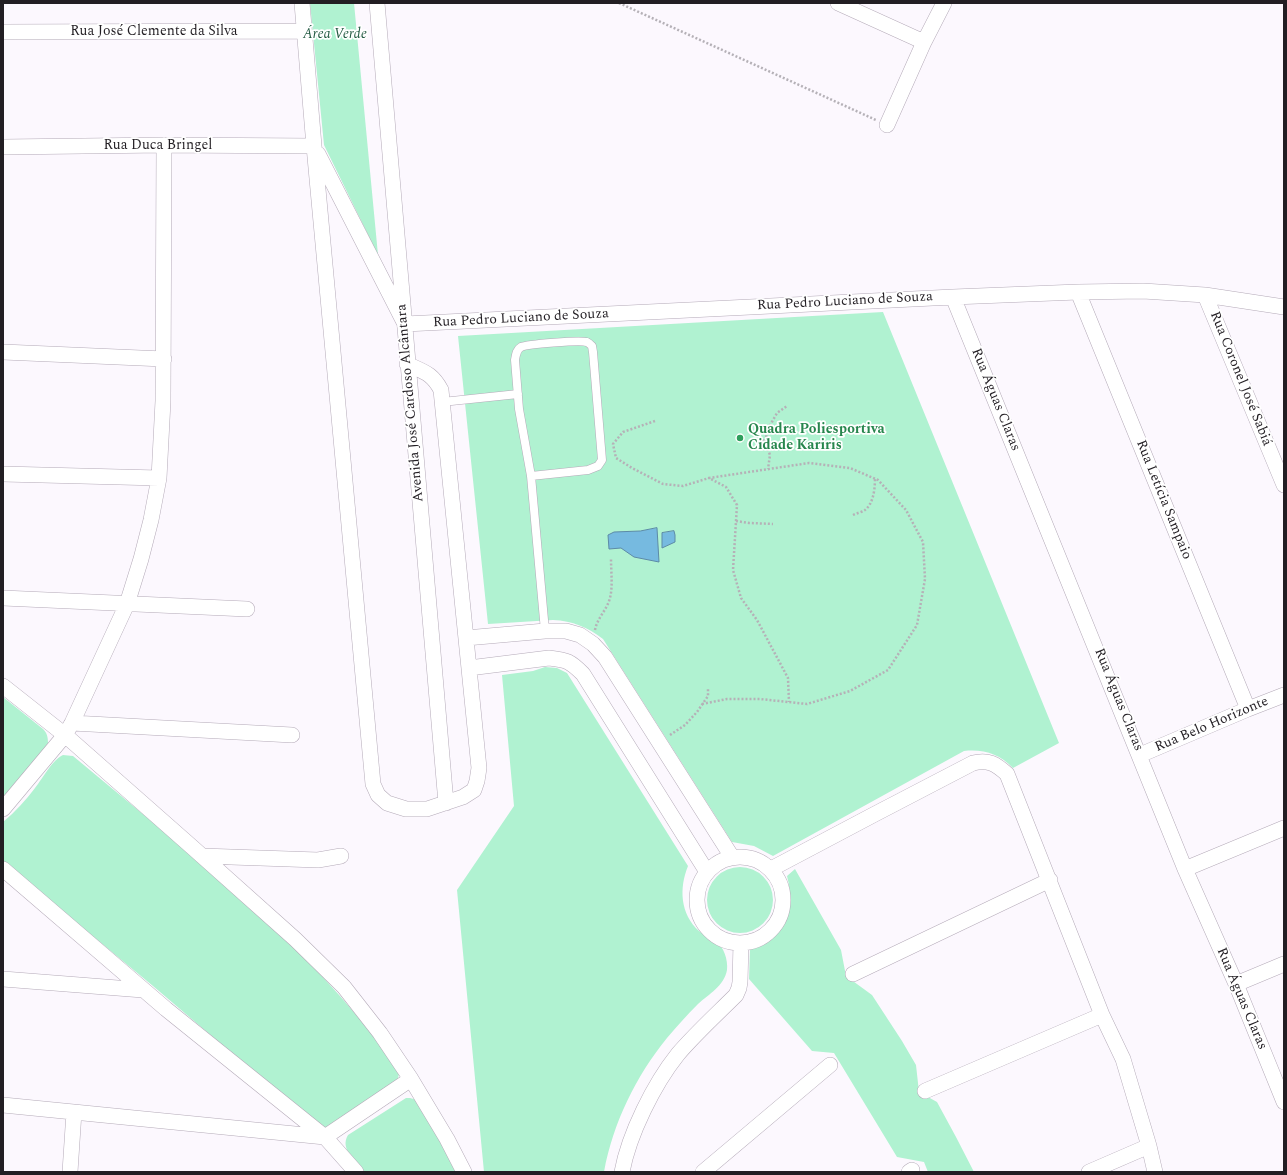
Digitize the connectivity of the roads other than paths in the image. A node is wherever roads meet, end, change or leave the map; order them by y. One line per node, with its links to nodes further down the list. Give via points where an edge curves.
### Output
1 (302, 3): 5 (street)
2 (377, 3): 16 (street, Avenida José Cardoso Alcântara)
3 (838, 3): 7 (street)
4 (944, 3): 7 (street)
5 (304, 31): 6 (street, Rua José Clemente da Silva); 10 (street)
6 (3, 32)
7 (924, 42): 8 (street)
8 (888, 125)
9 (164, 145): 10 (street, Rua Duca Bringel); 11 (street, Rua Duca Bringel); 18 (street)
10 (314, 146): 16 (street); 38 (street, via 373,784 378,795 387,803 406,809 427,810)
11 (3, 147)
12 (1078, 292): 13 (street, Rua Pedro Luciano de Souza, via 1143,291); 14 (street, Rua Pedro Luciano de Souza); 34 (street, Rua Letícia Sampaio)
13 (1205, 295): 15 (street, Rua Pedro Luciano de Souza); 25 (street, Rua Coronel José Sabiá)
14 (954, 297): 16 (street, Rua Pedro Luciano de Souza); 37 (street, Rua Águas Claras)
15 (1284, 307)
16 (405, 324): 19 (street, Avenida José Cardoso Alcântara)
17 (3, 352): 18 (street)
18 (164, 359): 24 (street)
19 (408, 364): 21 (street, via 437,382); 38 (street, Avenida José Cardoso Alcântara)
20 (518, 394): 21 (lane); 23 (lane); 23 (lane, via 515,360 516,352 520,348 561,342 586,342 592,346 602,460 598,466 588,470)
21 (442, 402): 30 (street)
22 (3, 474): 24 (street)
23 (531, 476): 29 (lane)
24 (159, 478): 27 (street, via 151,520)
25 (1284, 485)
26 (3, 598): 27 (street)
27 (127, 604): 28 (street); 35 (street)
28 (247, 609)
29 (545, 631): 30 (street); 43 (street, via 566,631 580,635 605,657)
30 (466, 638): 31 (street)
31 (469, 668): 38 (street, via 479,768 477,781 474,790); 47 (street, via 549,658 572,663 583,674)
32 (3, 686): 35 (street)
33 (1284, 695): 34 (street, Rua Belo Horizonte)
34 (1248, 709): 37 (street, Rua Belo Horizonte)
35 (68, 729): 36 (street); 39 (street); 41 (street)
36 (292, 735)
37 (1140, 756): 46 (street, Rua Águas Claras)
38 (446, 803)
39 (3, 809)
40 (1284, 828): 46 (street)
41 (202, 856): 42 (street, via 318,860); 57 (street, via 290,934 344,987)
42 (341, 856)
43 (732, 857): 45 (street, via 760,861); 47 (street)
44 (3, 869): 54 (street)
45 (772, 869): 48 (street, via 981,761 999,766 1007,774); 49 (street, via 780,881 784,895 783,910 777,924 767,934 755,941)
46 (1185, 869): 53 (street, Rua Águas Claras)
47 (707, 872): 49 (street, via 700,884 698,912 714,935 727,941)
48 (1050, 880): 51 (street); 55 (street)
49 (741, 943): 67 (street, via 740,988 678,1054 662,1075 635,1126)
50 (1284, 964): 53 (street)
51 (854, 974)
52 (3, 979): 54 (street)
53 (1236, 984): 59 (street, Rua Águas Claras)
54 (143, 990): 62 (street)
55 (1102, 1015): 58 (street); 63 (street, via 1122,1058)
56 (830, 1065): 68 (street)
57 (411, 1079): 62 (street); 66 (street)
58 (925, 1091)
59 (1283, 1098)
60 (3, 1105): 61 (street)
61 (74, 1112): 62 (street); 64 (street)
62 (325, 1137): 65 (street)
63 (1149, 1146): 69 (street); 70 (street)
64 (70, 1172)
65 (356, 1172)
66 (464, 1172)
67 (622, 1172)
68 (703, 1172)
69 (1089, 1172)
70 (1155, 1172)

